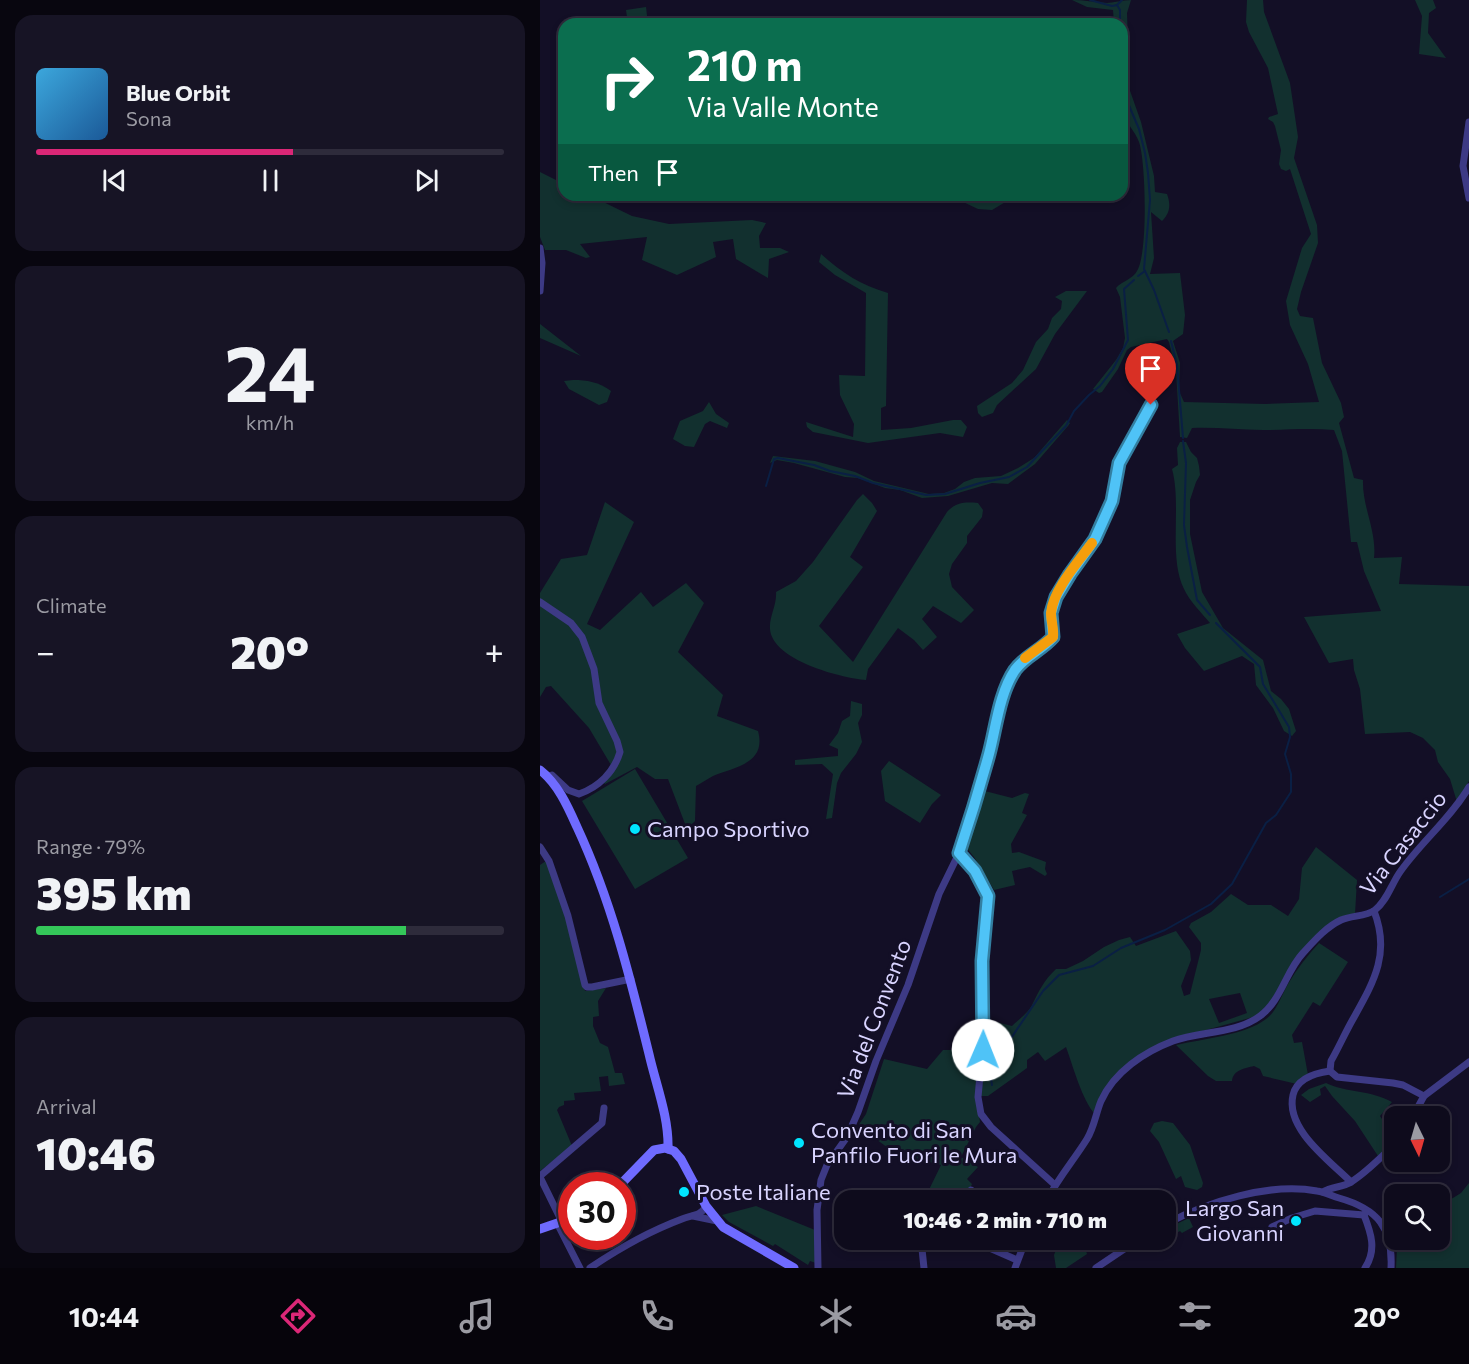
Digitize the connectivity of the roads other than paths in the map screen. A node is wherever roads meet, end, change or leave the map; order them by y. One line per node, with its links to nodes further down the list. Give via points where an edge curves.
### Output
1 (1469, 122): 2 (street, via 1463,166)
2 (1469, 198)
3 (540, 248): 4 (street)
4 (540, 291)
5 (1151, 405): 10 (street, Via del Convento, via 1119,463 1112,501 1095,539 1056,597 1051,613 1053,637 1024,658 1008,683)
6 (540, 602): 7 (street, via 571,623 582,637 594,669 599,703 620,752 602,783 579,794)
7 (544, 774): 12 (street, via 568,806 591,857)
8 (1469, 787): 11 (street, Via Casaccio, via 1458,806 1398,874)
9 (540, 847): 12 (street, via 549,861 568,916 585,985)
10 (959, 853): 23 (street, via 975,871 988,896 982,961 981,1113 991,1127); 45 (street, Via del Convento, via 939,894 858,1112 821,1180)
11 (1374, 911): 14 (street, via 1381,941 1379,968 1331,1060); 23 (street, Via Casaccio, via 1342,920 1322,934 1301,955 1272,1004 1261,1015 1238,1025 1173,1041 1119,1074 1101,1101 1087,1138)
12 (631, 979): 18 (street, via 664,1116)
13 (1469, 1062): 15 (street)
14 (1330, 1071): 15 (street, via 1337,1077 1403,1085); 22 (street, via 1300,1082 1292,1109 1308,1140)
15 (1424, 1096): 16 (street)
16 (1418, 1106)
17 (604, 1108): 21 (street, via 602,1123)
18 (668, 1149): 20 (street, via 654,1150); 26 (street, via 681,1159)
19 (1384, 1154): 22 (street)
20 (633, 1172)
21 (540, 1177): 30 (street)
22 (1351, 1182): 25 (street)
23 (1055, 1185): 24 (street, Via Casaccio)
24 (1052, 1190)
25 (1323, 1192): 27 (street, via 1354,1203); 29 (street, via 1287,1189 1248,1194)
26 (706, 1206): 28 (street); 31 (street)
27 (1366, 1212): 33 (street, via 1315,1211); 41 (street, via 1372,1243); 49 (street, via 1379,1220 1387,1232 1392,1249)
28 (693, 1216): 31 (street); 43 (street)
29 (1176, 1219)
30 (558, 1221)
31 (717, 1221): 44 (street)
32 (558, 1223): 34 (street)
33 (1272, 1227)
34 (540, 1229)
35 (572, 1250): 42 (street)
36 (922, 1250): 46 (street)
37 (994, 1250): 40 (street)
38 (1021, 1250): 40 (street)
39 (1123, 1250): 48 (street)
40 (1017, 1260): 47 (street)
41 (1367, 1265)
42 (580, 1268)
43 (590, 1268)
44 (794, 1268)
45 (818, 1268)
46 (924, 1268)
47 (1015, 1268)
48 (1096, 1268)
49 (1391, 1268)

